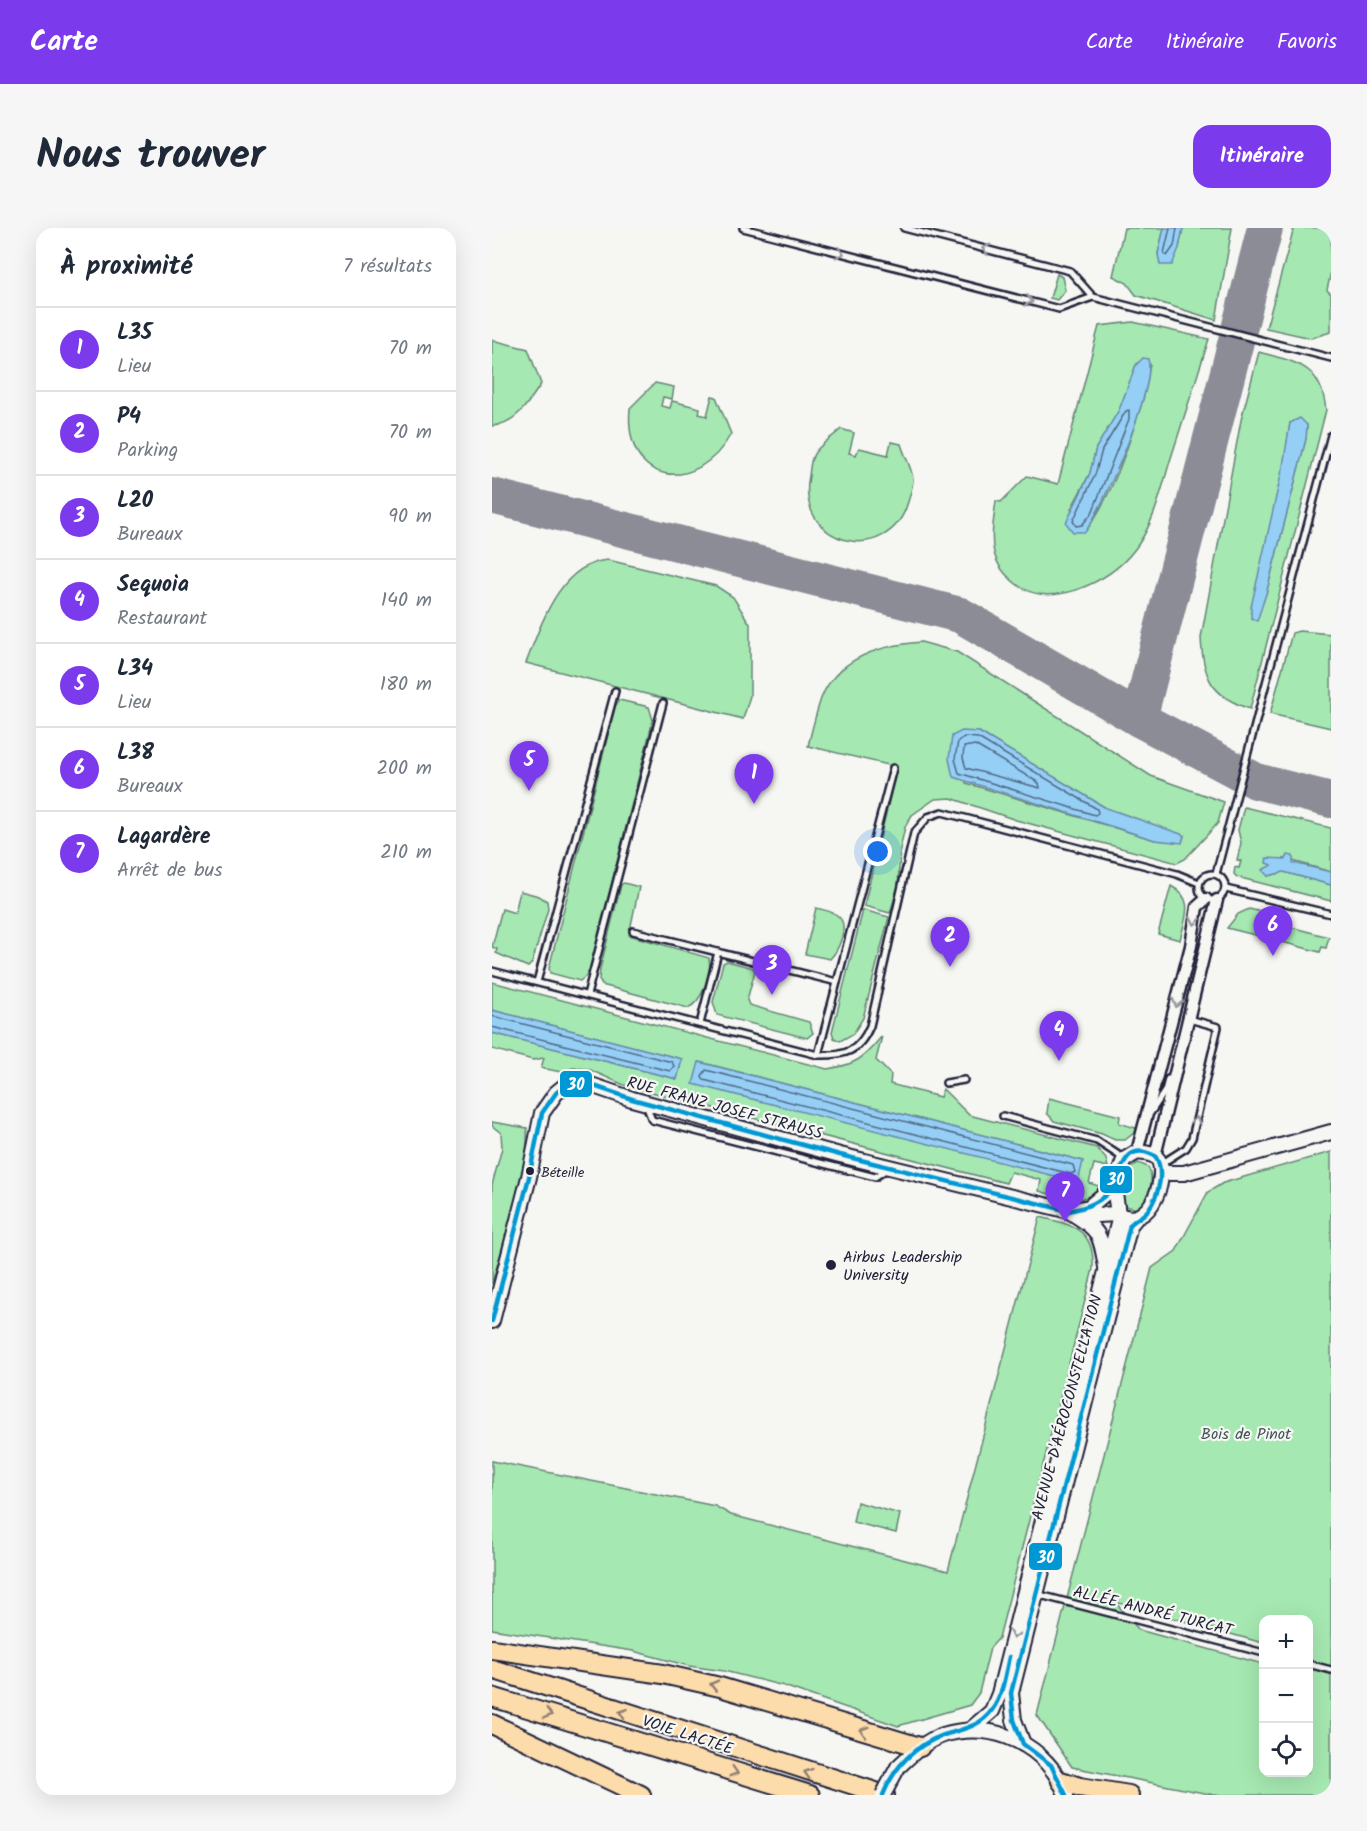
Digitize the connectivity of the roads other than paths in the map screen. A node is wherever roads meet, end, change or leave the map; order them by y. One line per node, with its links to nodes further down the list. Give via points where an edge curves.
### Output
1 (743, 228): 3 (lane, one-way to 3, via 1059,309)
2 (904, 228): 3 (lane, one-way to 2, via 1065,269)
3 (1093, 297): 4 (lane)
4 (1331, 358)
5 (1331, 435): 9 (lane)
6 (615, 691): 17 (lane)
7 (663, 703): 19 (lane)
8 (893, 768): 18 (lane)
9 (1216, 874): 10 (lane, via 1205,876); 11 (lane, via 1223,879)
10 (1199, 883): 12 (lane, via 1199,891); 22 (lane, via 964,816 942,812 928,817 914,833 870,1026 863,1041 837,1055)
11 (1226, 889): 12 (lane); 13 (lane)
12 (1211, 900): 20 (street, via 1206,950); 26 (street, one-way to 26, via 1197,907 1191,946)
13 (1331, 914)
14 (633, 931): 15 (lane)
15 (718, 952): 18 (lane); 21 (lane)
16 (492, 971): 17 (lane)
17 (537, 982): 19 (lane)
18 (837, 982): 22 (lane)
19 (587, 995): 21 (lane)
20 (1189, 1020): 26 (lane, via 1182,1027 1165,1092); 30 (street); 30 (lane, one-way to 20, via 1186,1148 1192,1138 1218,1028)
21 (700, 1024): 22 (lane)
22 (818, 1055)
23 (964, 1080): 24 (lane)
24 (946, 1083)
25 (1003, 1116): 29 (lane, via 1097,1141)
26 (1146, 1118): 28 (street)
27 (1331, 1132): 30 (street, via 1178,1173)
28 (1137, 1152): 29 (street); 30 (street)
29 (1124, 1160): 31 (street)
30 (1159, 1164): 33 (street, via 1150,1207 1142,1216)
31 (1114, 1186): 32 (street, via 1089,1207); 33 (street)
32 (1073, 1214): 33 (street); 34 (street, via 1094,1227 1100,1236); 35 (street, RUE FRANZ JOSEF STRAUSS, via 577,1082 567,1084 548,1101 542,1113)
33 (1124, 1216): 34 (street, AVENUE D'AÉROCONSTELLATION); 36 (street, AVENUE D'AÉROCONSTELLATION, via 1130,1224)
34 (1107, 1274): 44 (street, AVENUE D'AÉROCONSTELLATION, one-way to 44, via 999,1694 992,1711)
35 (492, 1321)
36 (1035, 1594): 38 (lane, ALLÉE ANDRÉ TURCAT); 45 (street, AVENUE D'AÉROCONSTELLATION, via 1011,1693 1014,1720)
37 (492, 1648): 46 (highway, one-way to 37, via 720,1686)
38 (1259, 1652)
39 (1313, 1665): 41 (lane)
40 (492, 1669): 50 (highway, VOIE LACTÉE, one-way to 40)
41 (1331, 1670)
42 (492, 1697): 49 (highway, VOIE LACTÉE, one-way to 49)
43 (492, 1724): 48 (highway)
44 (970, 1730): 45 (street, via 993,1731); 46 (street, via 943,1735)
45 (1023, 1744): 47 (street, via 1051,1765)
46 (920, 1747): 50 (street, bridge, via 898,1767)
47 (1064, 1788): 51 (highway)
48 (641, 1795)
49 (810, 1795)
50 (884, 1795)
51 (1129, 1795)

